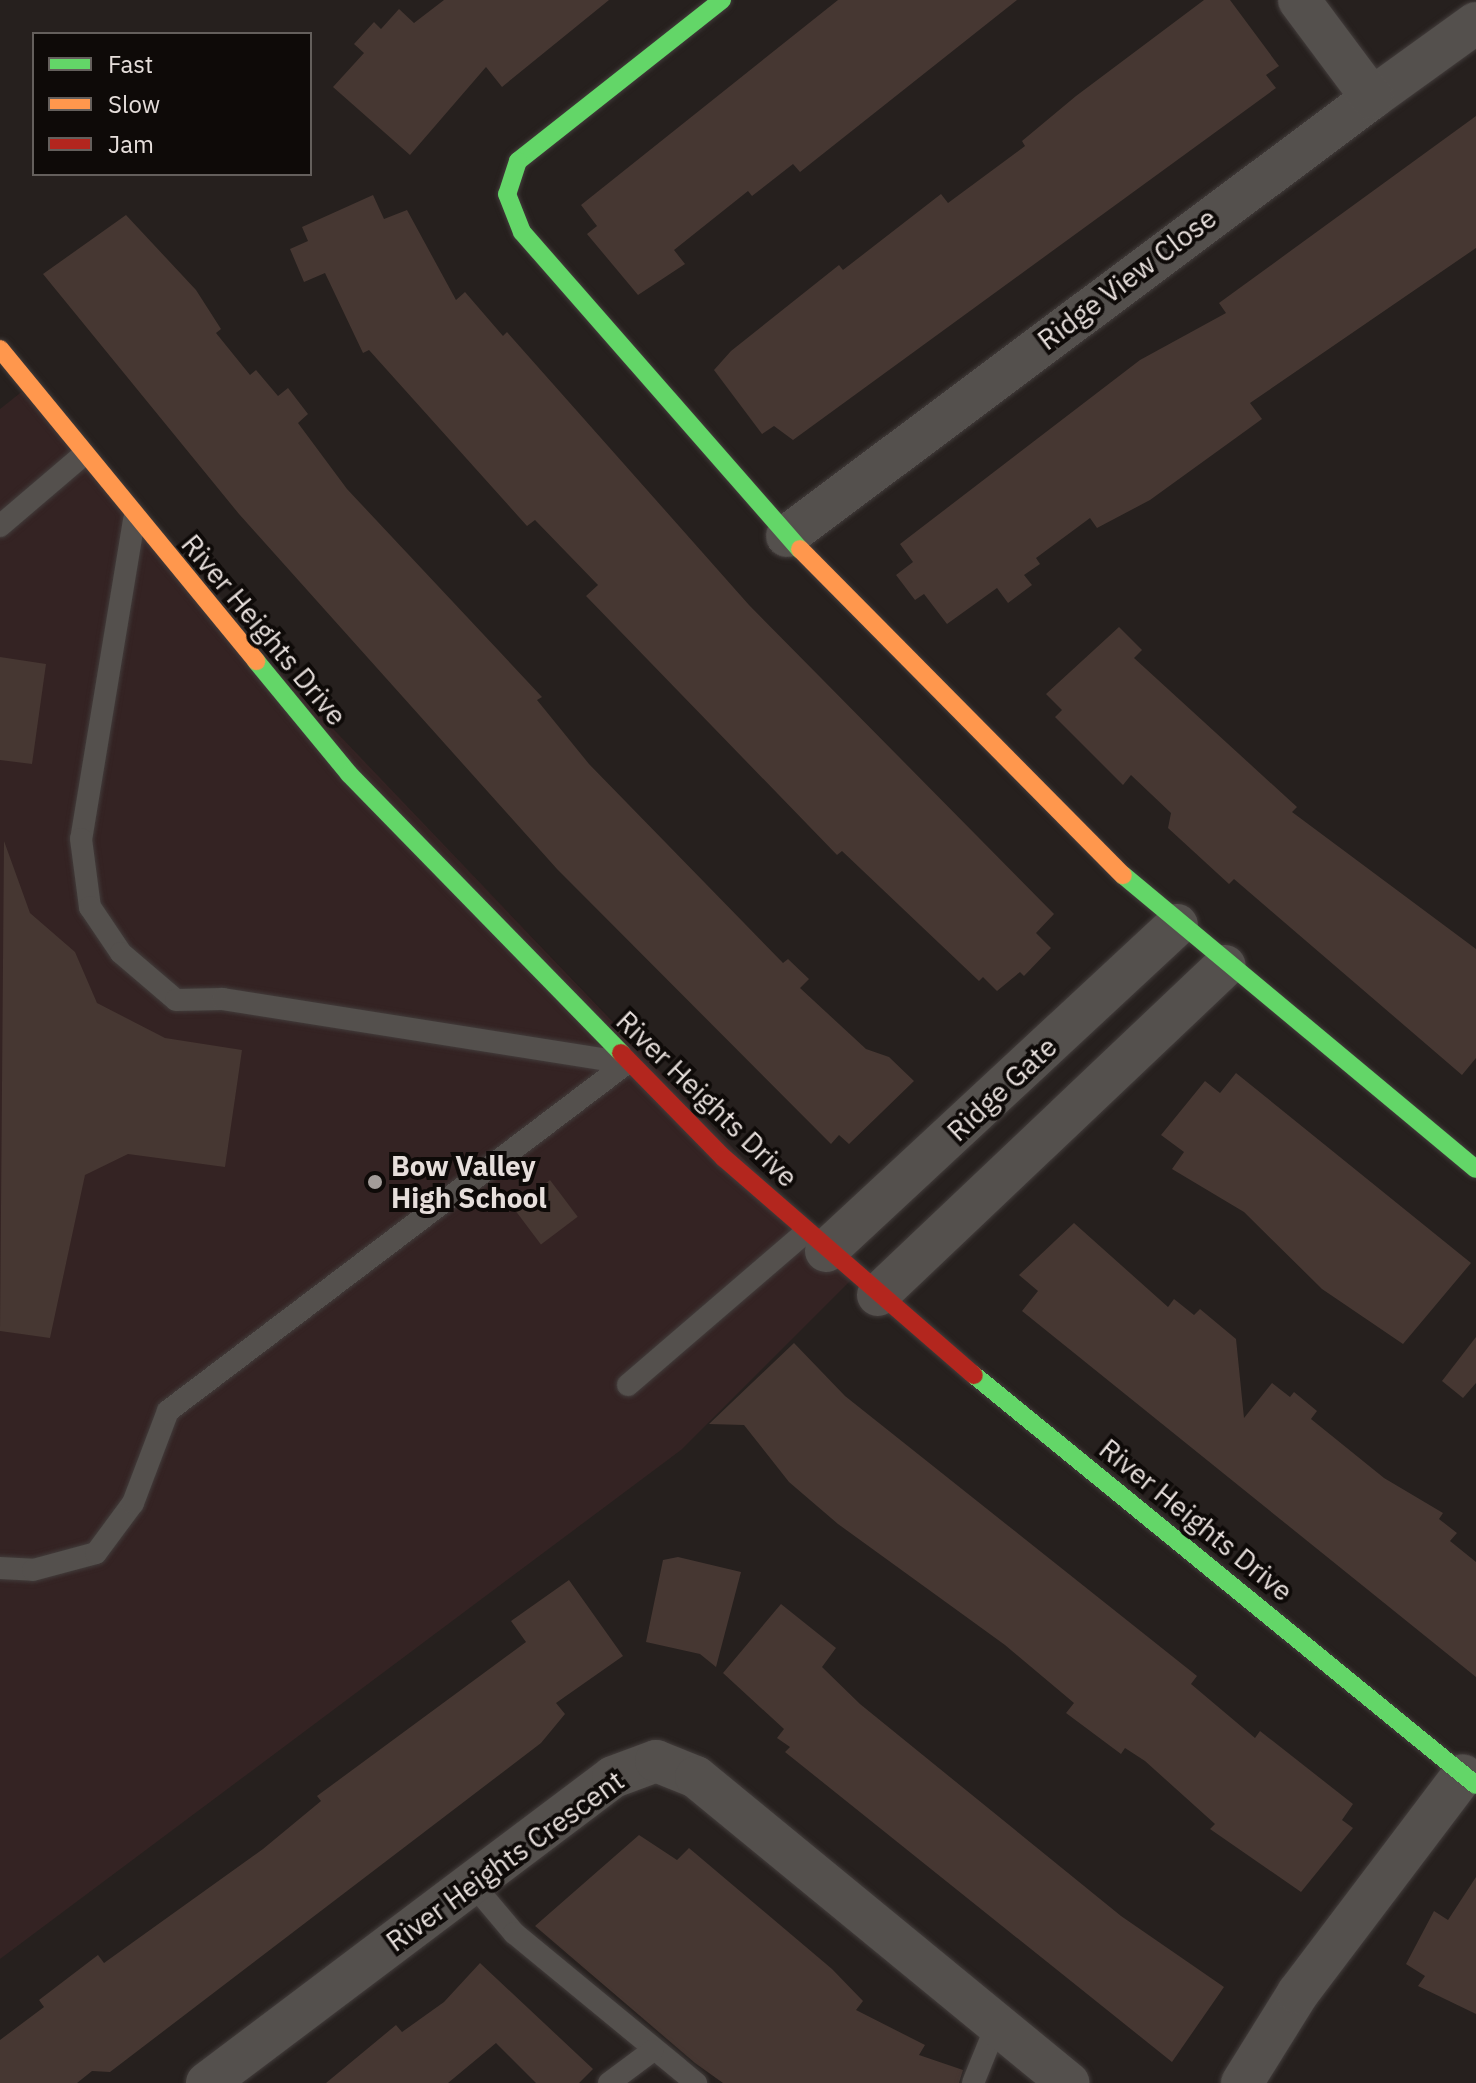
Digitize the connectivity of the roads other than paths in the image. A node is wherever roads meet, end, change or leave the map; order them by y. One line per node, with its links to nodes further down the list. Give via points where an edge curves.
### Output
1 (722, 0): 9 (street, via 532,148 507,194 536,252)
2 (1299, 0): 4 (street)
3 (1476, 23): 4 (street, Ridge View Close)
4 (1372, 98): 9 (street, Ridge View Close)
5 (0, 349): 6 (street, River Heights Drive)
6 (83, 455): 7 (street, River Heights Drive); 8 (lane)
7 (134, 520): 12 (street, River Heights Drive, via 349,774); 12 (lane, via 81,839 90,907 121,953 176,1000 223,999)
8 (0, 526)
9 (787, 536): 10 (street)
10 (1177, 925): 11 (street); 14 (street, Ridge Gate)
11 (1225, 966): 13 (street); 15 (street)
12 (627, 1063): 14 (street, River Heights Drive); 17 (lane, via 168,1411 133,1503 96,1553 33,1570)
13 (1476, 1169)
14 (816, 1242): 15 (street, River Heights Drive); 16 (lane)
15 (878, 1295): 18 (street, River Heights Drive)
16 (628, 1385)
17 (0, 1568)
18 (1469, 1780): 27 (street, via 1298,1993)
19 (471, 1882): 20 (street, River Heights Crescent, via 613,1777 656,1761 696,1777); 21 (lane, via 514,1933); 22 (street, River Heights Crescent)
20 (997, 2024): 25 (lane); 26 (street, River Heights Crescent)
21 (652, 2051): 23 (lane); 24 (lane)
22 (207, 2083)
23 (609, 2083)
24 (696, 2083)
25 (973, 2083)
26 (1069, 2083)
27 (1242, 2083)

